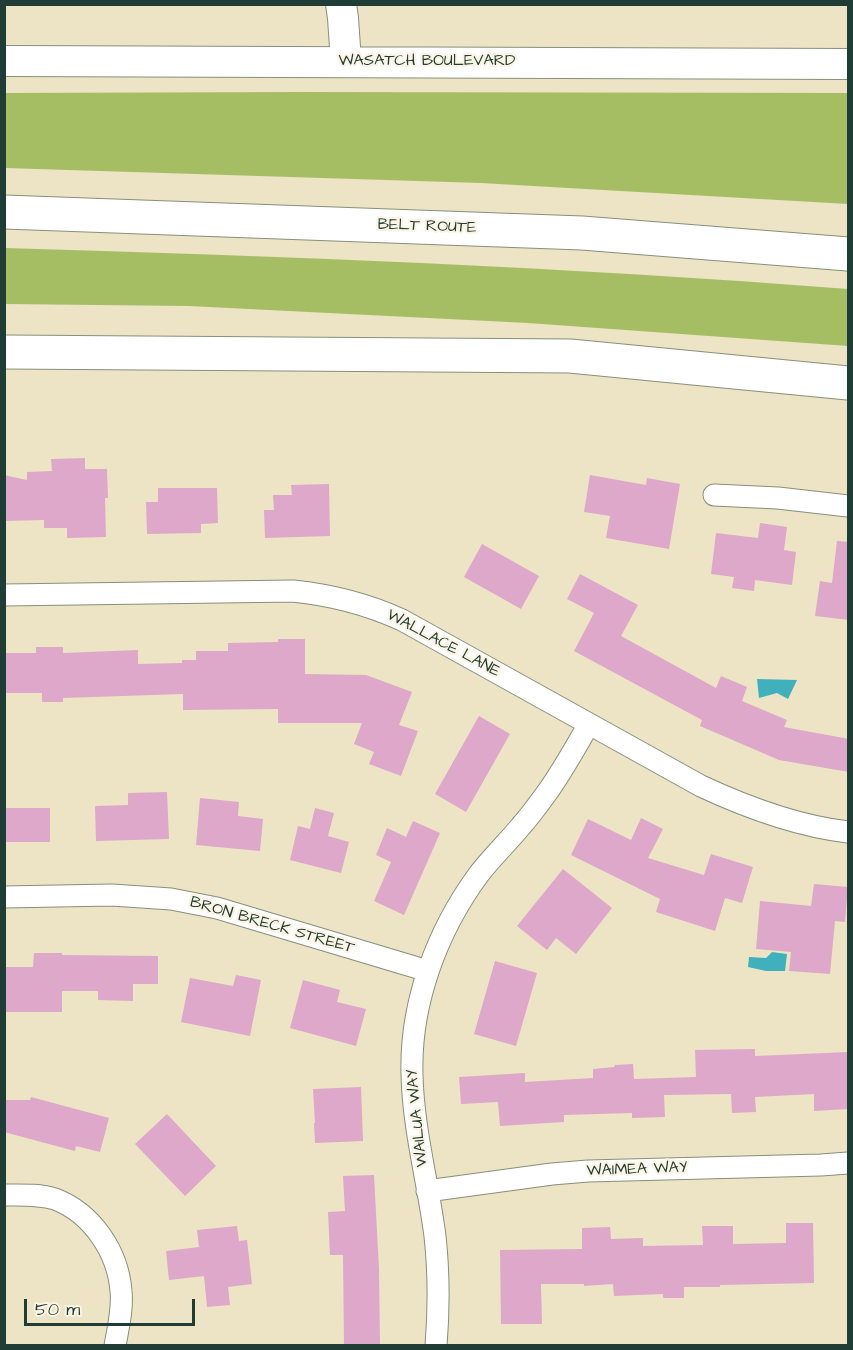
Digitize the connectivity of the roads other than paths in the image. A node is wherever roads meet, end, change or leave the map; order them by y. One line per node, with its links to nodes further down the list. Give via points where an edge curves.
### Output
1 (341, 4): 3 (street)
2 (4, 62): 3 (street, WASATCH BOULEVARD)
3 (346, 62): 4 (street, WASATCH BOULEVARD)
4 (849, 64)
5 (4, 212): 6 (highway, BELT ROUTE, via 582,233)
6 (849, 254)
7 (4, 352): 8 (highway, via 570,356)
8 (849, 383)
9 (714, 495): 10 (street)
10 (849, 506)
11 (4, 595): 12 (street, WALLACE LANE, via 293,591 338,597 402,620)
12 (589, 724): 13 (street, WALLACE LANE, via 727,798 782,818); 15 (street, WAILUA WAY, via 557,778 466,893)
13 (849, 832)
14 (4, 897): 15 (street, BRON BRECK STREET, via 131,896 194,903)
15 (428, 971): 17 (street, WAILUA WAY, via 414,1030 412,1073)
16 (849, 1162): 17 (street, WAIMEA WAY, via 588,1171)
17 (428, 1191): 20 (street, WAILUA WAY, via 438,1270)
18 (4, 1195): 19 (street, via 54,1199 77,1211 108,1244 122,1292)
19 (116, 1346)
20 (436, 1346)

